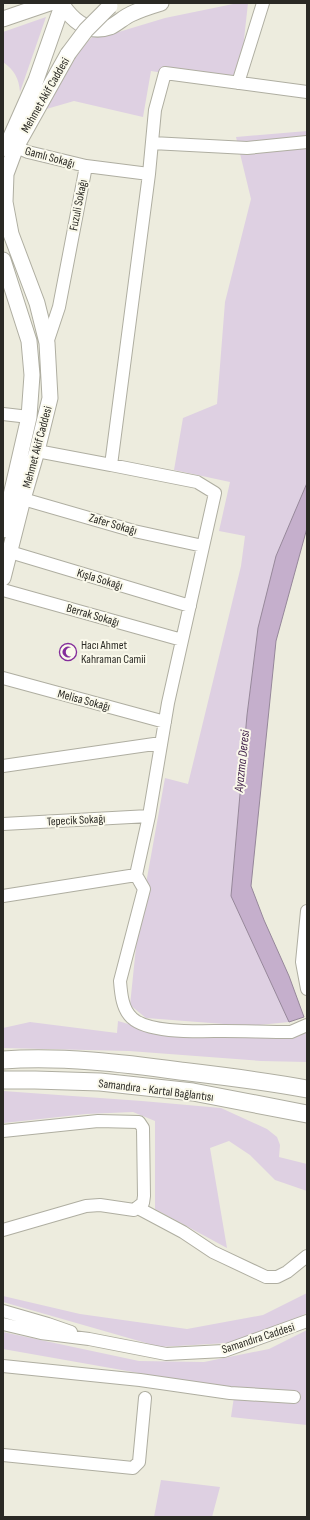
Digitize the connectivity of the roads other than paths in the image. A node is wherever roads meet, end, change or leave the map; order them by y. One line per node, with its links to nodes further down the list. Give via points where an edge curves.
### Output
1 (161, 3): 3 (main road, via 130,14 110,27 97,29 81,25)
2 (262, 3): 6 (street)
3 (58, 4): 5 (main road, via 31,9); 10 (main road, Mehmet Akif Caddesi, via 36,80)
4 (113, 5): 10 (main road, Mehmet Akif Caddesi, bridge, via 86,30 68,54)
5 (3, 19)
6 (238, 83): 7 (street); 8 (street, via 165,73 154,110)
7 (307, 92)
8 (152, 142): 9 (street, via 247,148); 12 (street)
9 (307, 142)
10 (6, 150): 11 (street, Gamlı Sokağı, via 28,152); 13 (main road, Mehmet Akif Caddesi)
11 (86, 166): 12 (street, Fuzuli Sokağı); 16 (street, Fuzuli Sokağı)
12 (149, 174): 22 (street)
13 (4, 202): 15 (main road, Mehmet Akif Caddesi, via 11,234)
14 (3, 260): 19 (main road, Mehmet Akif Caddesi, via 29,341 32,375)
15 (37, 303): 16 (street); 17 (main road, Mehmet Akif Caddesi)
16 (59, 307): 17 (street, Fuzuli Sokağı)
17 (47, 343): 20 (main road, Mehmet Akif Caddesi, via 50,398)
18 (3, 414): 19 (street)
19 (29, 417): 21 (main road, Mehmet Akif Caddesi)
20 (38, 451): 21 (main road); 22 (street); 23 (main road, Mehmet Akif Caddesi)
21 (18, 464): 24 (main road, Mehmet Akif Caddesi)
22 (111, 465): 25 (street, via 197,482 215,494)
23 (23, 499): 25 (street, Zafer Sokağı, via 134,531); 26 (main road, Mehmet Akif Caddesi)
24 (3, 530)
25 (203, 546): 29 (street)
26 (6, 552): 27 (main road, Mehmet Akif Caddesi); 29 (street, Kışla Sokağı)
27 (3, 578)
28 (3, 590): 30 (street, Berrak Sokağı)
29 (190, 606): 30 (street)
30 (182, 640): 32 (street)
31 (3, 678): 32 (street, Melisa Sokağı)
32 (165, 722): 33 (street)
33 (161, 743): 34 (street); 35 (street)
34 (3, 766)
35 (148, 816): 36 (street, Tepecik Sokağı); 37 (street)
36 (3, 824)
37 (136, 875): 38 (street); 41 (street, via 144,888 120,981 127,1012 132,1018 142,1025 170,1030 291,1032)
38 (3, 896)
39 (307, 913): 40 (street, via 302,962)
40 (307, 989)
41 (307, 1025)
42 (3, 1060): 44 (highway, Samandıra - Kartal Bağlantısı, via 73,1060 135,1065)
43 (3, 1080): 45 (highway, Samandıra - Kartal Bağlantısı, via 100,1082 193,1092)
44 (307, 1089)
45 (307, 1114)
46 (3, 1131): 47 (street, via 98,1121 139,1122 143,1128 144,1196 143,1203)
47 (138, 1208): 48 (street, via 128,1210 100,1205 86,1206); 49 (street, via 183,1232 212,1252 266,1277 277,1277 287,1272)
48 (3, 1230)
49 (307, 1256)
50 (3, 1310): 53 (street)
51 (307, 1321): 53 (street, Samandıra Caddesi, via 224,1351 166,1354)
52 (3, 1324): 53 (street, via 41,1333)
53 (89, 1339)
54 (3, 1366): 55 (street, via 140,1380 230,1393)
55 (294, 1397)
56 (145, 1398): 57 (street, via 139,1462 133,1468)
57 (3, 1455)

